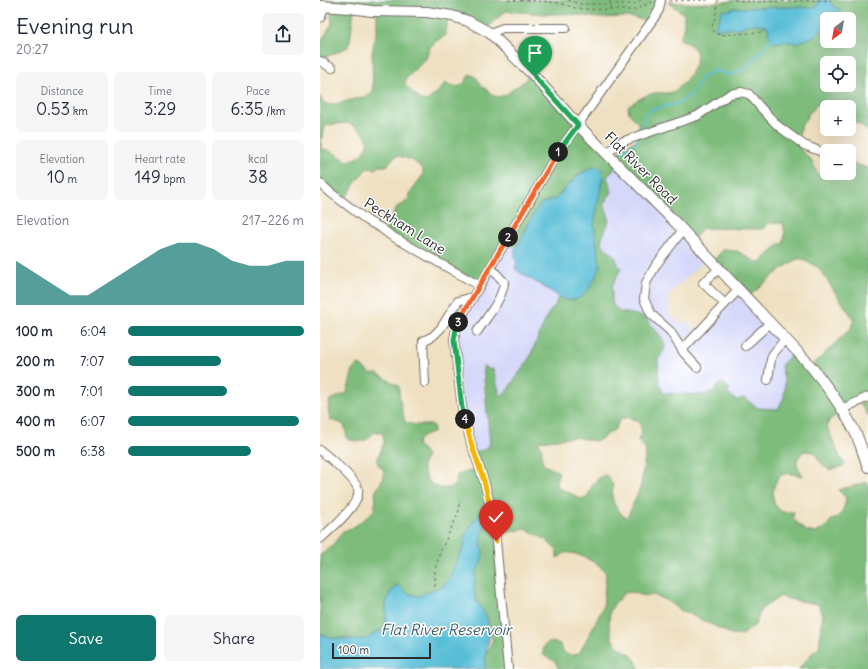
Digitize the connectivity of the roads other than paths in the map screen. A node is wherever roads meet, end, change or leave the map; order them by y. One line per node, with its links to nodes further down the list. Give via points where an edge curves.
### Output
1 (661, 4): 8 (street)
2 (323, 6): 3 (street); 5 (main road, Flat River Road, via 372,11 428,12 468,21)
3 (320, 18)
4 (566, 28): 5 (street, via 503,28)
5 (490, 33): 8 (main road, Flat River Road, via 535,77)
6 (320, 61): 7 (street)
7 (332, 68)
8 (578, 125): 10 (main road, Flat River Road); 13 (street, via 557,154)
9 (820, 151): 10 (street, via 804,144 778,126 749,94 741,92 730,94 697,116 620,142)
10 (607, 153): 12 (main road, Flat River Road)
11 (320, 183): 15 (street, Peckham Lane, via 368,221)
12 (683, 230): 14 (main road, Flat River Road); 23 (street, via 656,265 646,283 644,299 651,314 670,331)
13 (491, 268): 15 (street); 20 (street, via 504,282 504,289)
14 (719, 269): 16 (main road, Flat River Road); 18 (street, via 703,283)
15 (480, 286): 17 (street)
16 (739, 289): 18 (street); 19 (main road, Flat River Road)
17 (473, 297): 26 (street, via 458,301 441,328 423,341); 32 (street, via 459,321 454,340 462,408 491,507)
18 (725, 304): 23 (street)
19 (770, 323): 21 (main road, Flat River Road); 22 (street)
20 (477, 332)
21 (785, 339): 25 (street, via 773,354); 28 (main road, Flat River Road, via 822,380)
22 (745, 346)
23 (682, 350): 24 (street)
24 (697, 367)
25 (768, 380)
26 (425, 383)
27 (868, 397): 28 (street)
28 (842, 409): 30 (main road, Flat River Road, via 856,434)
29 (320, 450): 31 (street, via 356,483 359,495 353,506)
30 (868, 467)
31 (320, 539)
32 (508, 669)

